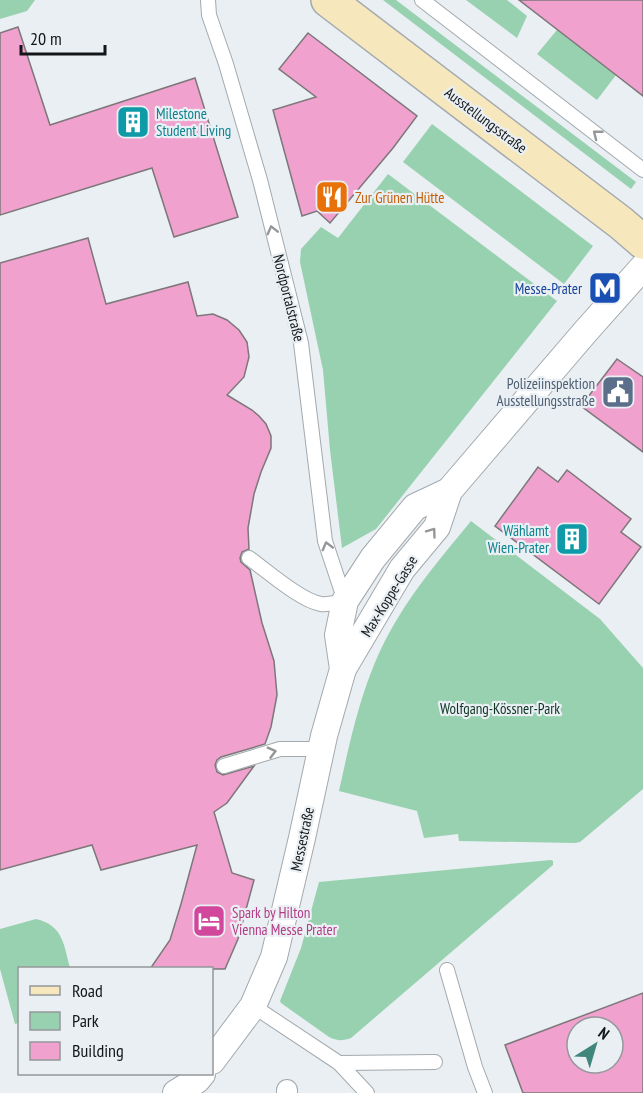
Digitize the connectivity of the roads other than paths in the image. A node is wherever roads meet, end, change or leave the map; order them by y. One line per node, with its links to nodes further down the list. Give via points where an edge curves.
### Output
1 (208, 0): 9 (lane, Nordportalstraße, one-way to 1, via 325,541 301,343 260,180 209,15)
2 (328, 0): 5 (main road, Ausstellungsstraße)
3 (422, 0): 4 (lane, one-way to 3)
4 (643, 170)
5 (643, 242)
6 (643, 267): 7 (street, Max-Koppe-Gasse)
7 (449, 491): 9 (street, Max-Koppe-Gasse, via 415,507 373,558); 10 (street, Max-Koppe-Gasse, one-way to 7, via 402,569 437,527)
8 (249, 558): 9 (lane, via 312,602)
9 (345, 601): 10 (street, Messestraße, via 338,635)
10 (344, 669): 11 (street, Messestraße)
11 (321, 749): 12 (lane, one-way to 11, via 280,749); 14 (street, Messestraße, via 274,957)
12 (224, 766)
13 (447, 970): 21 (lane)
14 (253, 1006): 15 (street, Messestraße); 17 (lane)
15 (213, 1059)
16 (435, 1062): 17 (lane)
17 (339, 1063): 20 (lane)
18 (201, 1075): 19 (street)
19 (176, 1093)
20 (367, 1093)
21 (485, 1093)

